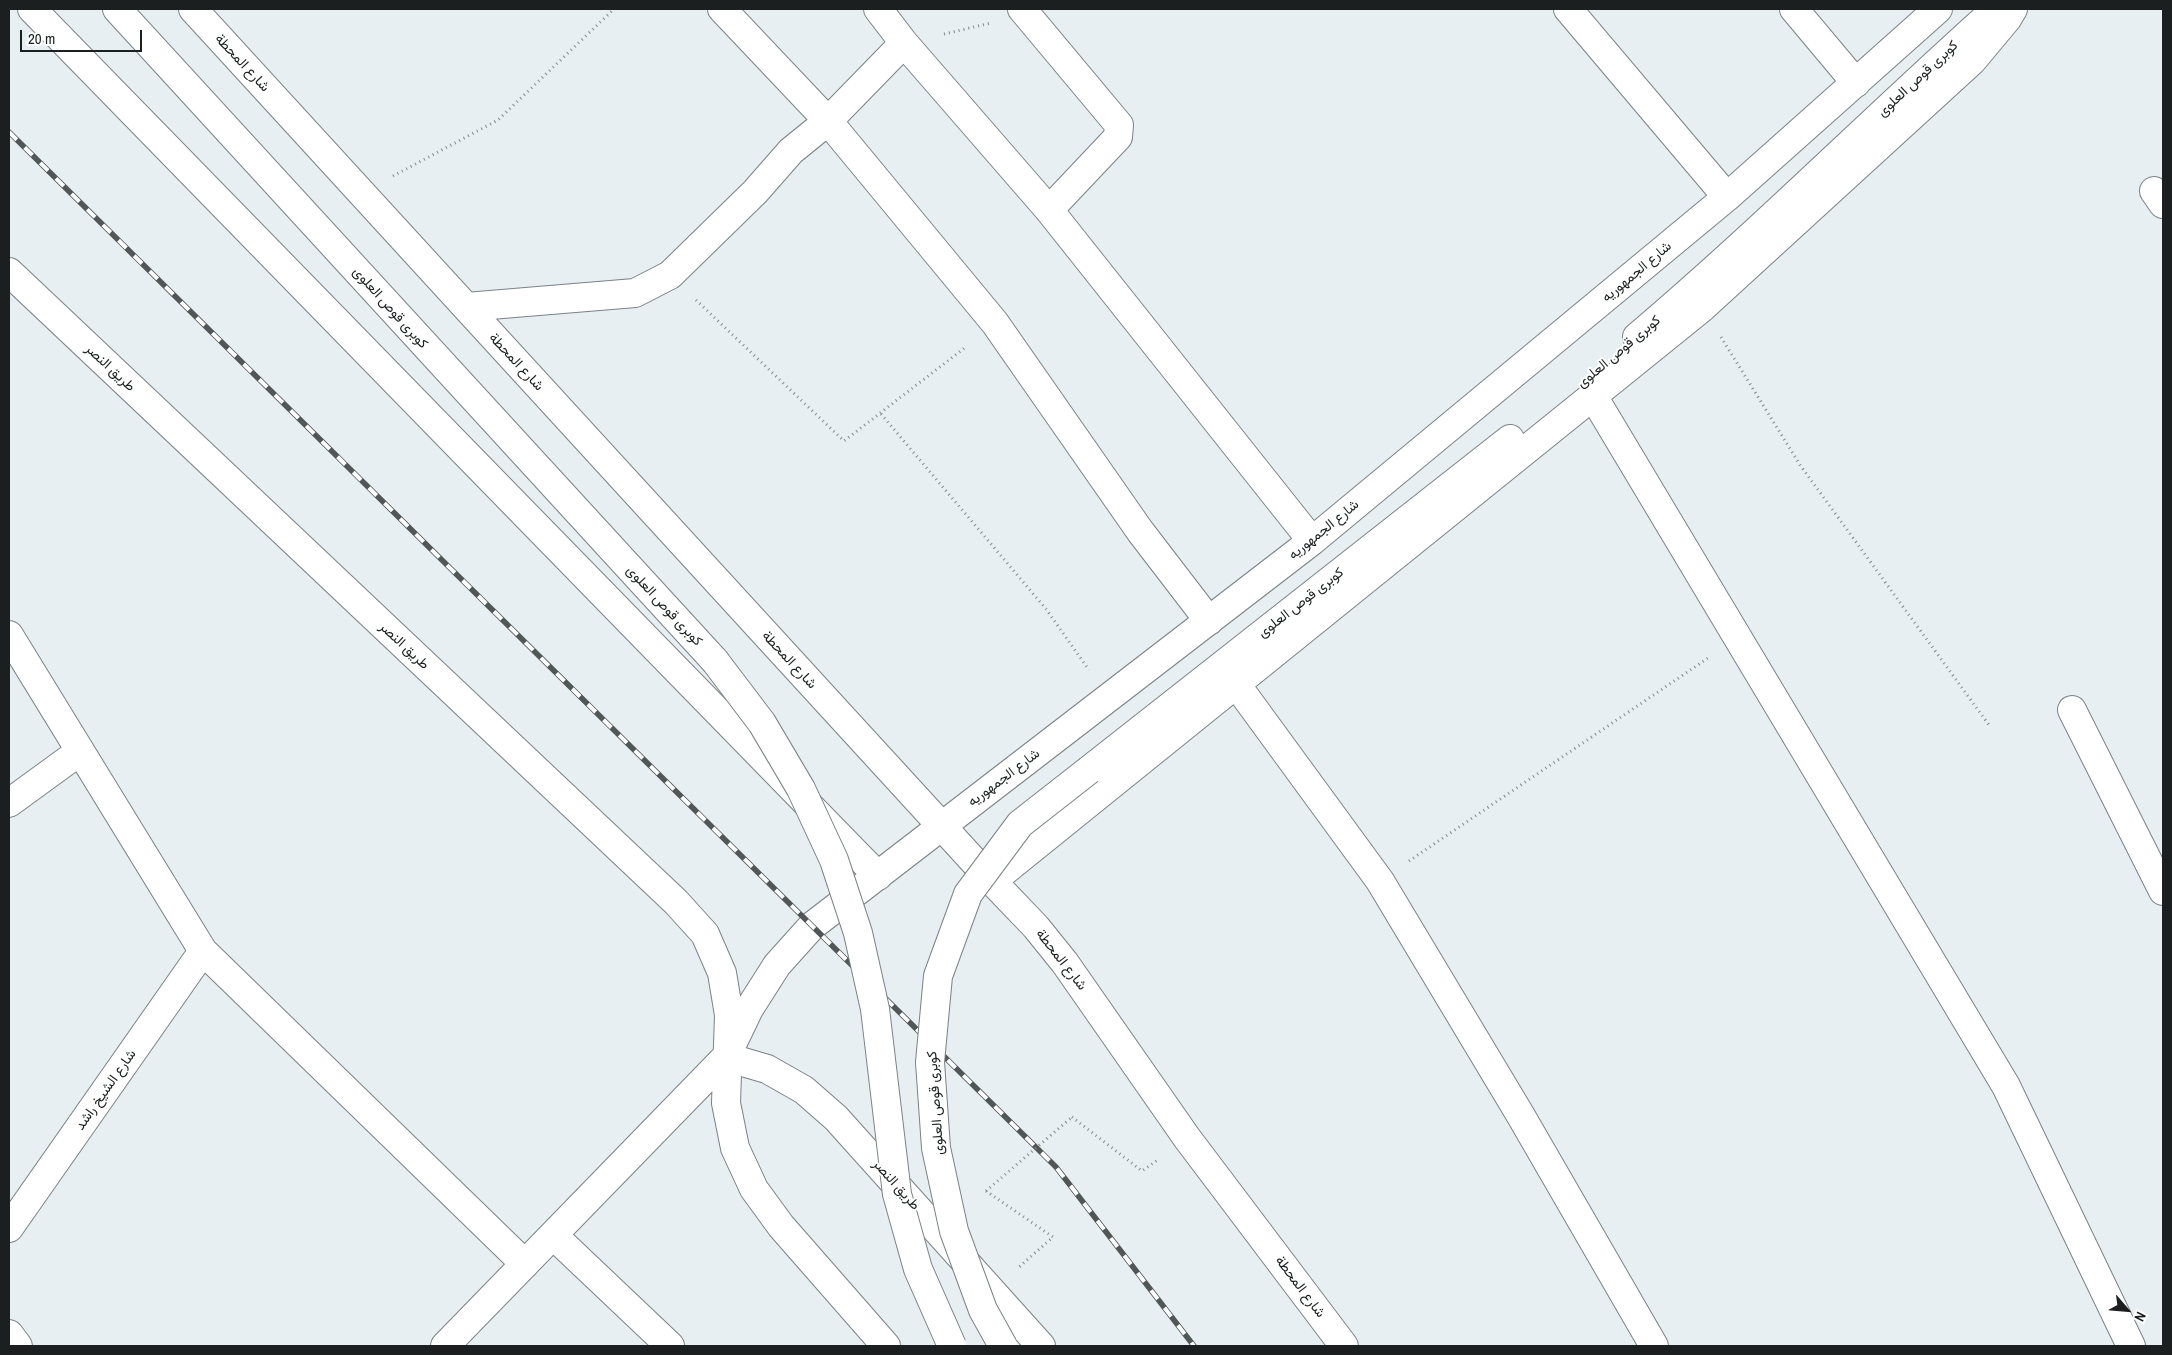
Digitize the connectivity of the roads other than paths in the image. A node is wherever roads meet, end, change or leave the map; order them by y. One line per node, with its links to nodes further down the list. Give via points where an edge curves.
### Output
1 (32, 9): 28 (street)
2 (117, 9): 41 (street, كوبرى قوص العلوى, bridge, via 715,661 762,723 801,789 834,860 858,933 876,1009 897,1194 918,1269)
3 (193, 9): 18 (street, شارع المحطة)
4 (722, 9): 14 (street)
5 (878, 9): 12 (street)
6 (1568, 9): 15 (street)
7 (1794, 9): 13 (street)
8 (1938, 9): 13 (street, شارع الجمهوريه)
9 (1996, 9): 42 (street, كوبرى قوص العلوى, bridge, via 1900,95 1727,260 1640,335 1020,824 968,894 938,976 930,1062 936,1148 954,1231 983,1310)
10 (2013, 9): 19 (street, via 1972,61 1703,307)
11 (1024, 12): 16 (street, via 1119,125 1118,137)
12 (904, 43): 14 (street); 16 (street)
13 (1856, 83): 15 (street, شارع الجمهوريه)
14 (828, 121): 18 (street, via 791,151 755,192 670,275 635,293); 21 (street, via 995,324 1140,531)
15 (1727, 197): 20 (street, شارع الجمهوريه)
16 (1049, 210): 20 (street)
17 (9, 272): 32 (street, طريق النصر, via 676,902 705,934 722,973 729,1015)
18 (466, 308): 27 (street, شارع المحطة)
19 (1593, 396): 23 (street); 46 (street, via 2006,1086)
20 (1312, 541): 21 (street, شارع الجمهوريه)
21 (1209, 620): 27 (street, شارع الجمهوريه)
22 (9, 636): 25 (street)
23 (1236, 684): 29 (street); 45 (street, via 1380,881)
24 (2072, 710): 30 (street)
25 (79, 752): 26 (street); 31 (street)
26 (9, 802)
27 (941, 826): 28 (street, شارع الجمهوريه); 29 (street, شارع المحطة)
28 (878, 876): 32 (street, شارع الجمهوريه, via 812,926 777,965 749,1009)
29 (992, 881): 44 (street, شارع المحطة, via 1065,963 1187,1138)
30 (2163, 891)
31 (203, 951): 33 (street, شارع الشيخ راشد); 35 (street)
32 (726, 1057): 34 (street); 40 (street, طريق النصر, via 726,1103 735,1148 754,1189 781,1226); 43 (street, طريق النصر, via 767,1069 804,1090 836,1118)
33 (13, 1212)
34 (553, 1235): 35 (street); 39 (street)
35 (525, 1264): 38 (street)
36 (9, 1334): 37 (street)
37 (18, 1346)
38 (445, 1346)
39 (670, 1346)
40 (886, 1346)
41 (952, 1346)
42 (1003, 1346)
43 (1041, 1346)
44 (1344, 1346)
45 (1654, 1346)
46 (2131, 1346)

